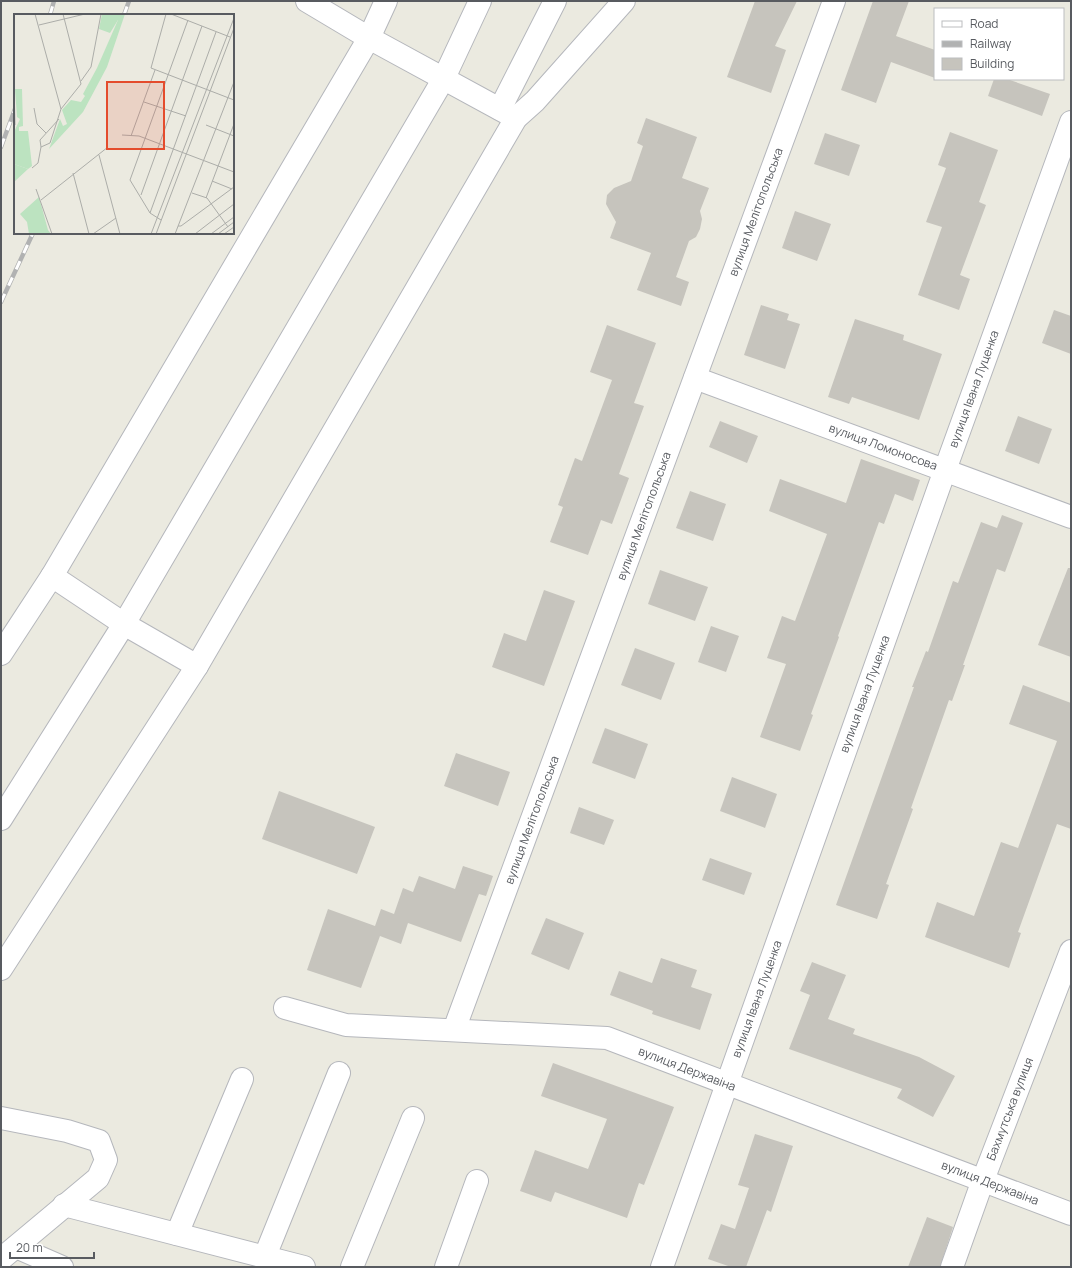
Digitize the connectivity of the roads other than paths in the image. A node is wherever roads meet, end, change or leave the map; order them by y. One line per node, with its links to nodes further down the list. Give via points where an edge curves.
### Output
1 (307, 1): 7 (street)
2 (386, 1): 7 (street)
3 (480, 1): 8 (street)
4 (555, 1): 9 (street)
5 (624, 1): 9 (street, via 535,101)
6 (834, 1): 11 (street, вулиця Мелітопольська)
7 (369, 38): 8 (street); 14 (street)
8 (444, 78): 9 (street); 15 (street)
9 (508, 114): 17 (street)
10 (1071, 122): 12 (street, вулиця Івана Луценка)
11 (695, 378): 12 (street, вулиця Ломоносова); 22 (street, вулиця Мелітопольська)
12 (945, 470): 13 (street, вулиця Ломоносова); 25 (street, вулиця Івана Луценка)
13 (1071, 517)
14 (52, 576): 15 (street); 16 (street)
15 (124, 624): 17 (street); 18 (street)
16 (1, 654)
17 (197, 666): 20 (street)
18 (1, 819)
19 (1071, 951): 28 (street, Бахмутська вулиця)
20 (1, 969)
21 (285, 1008): 22 (street, вулиця Державіна, via 346,1025)
22 (454, 1030): 25 (street, вулиця Державіна, via 607,1038)
23 (338, 1073): 34 (street)
24 (242, 1079): 32 (street)
25 (727, 1084): 28 (street, вулиця Державіна); 39 (street, вулиця Івана Луценка)
26 (1, 1118): 30 (street, via 67,1131 99,1141 106,1160 98,1178)
27 (413, 1118): 37 (street)
28 (983, 1180): 31 (street, вулиця Державіна); 40 (street, Бахмутська вулиця)
29 (477, 1181): 38 (street)
30 (64, 1205): 32 (street); 33 (street)
31 (1071, 1214)
32 (177, 1234): 34 (street)
33 (8, 1253): 35 (street)
34 (266, 1256): 36 (street)
35 (62, 1267)
36 (304, 1267)
37 (352, 1267)
38 (446, 1267)
39 (662, 1267)
40 (952, 1267)

